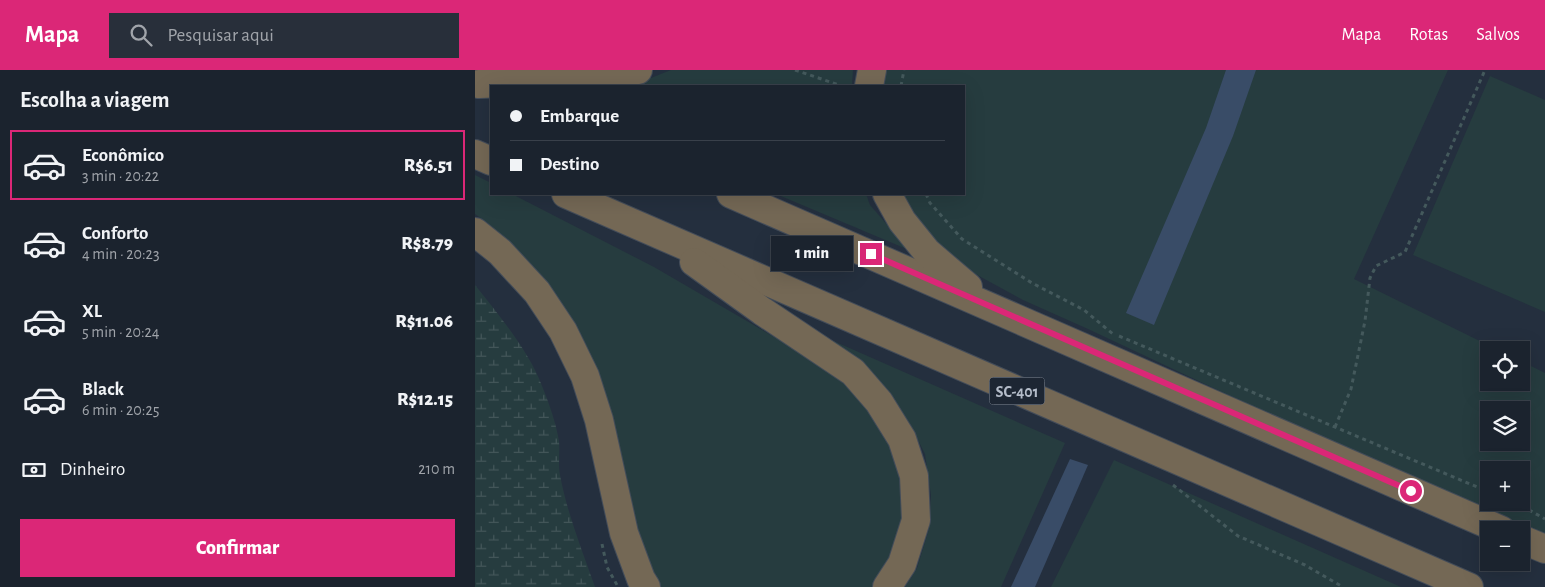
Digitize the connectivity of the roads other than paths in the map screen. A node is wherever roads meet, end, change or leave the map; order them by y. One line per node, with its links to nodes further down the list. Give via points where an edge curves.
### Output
1 (638, 70): 3 (highway, via 600,79)
2 (872, 70): 4 (highway)
3 (499, 85)
4 (869, 85)
5 (475, 154): 6 (highway)
6 (490, 161)
7 (568, 195): 11 (highway, SC-401)
8 (733, 195): 12 (highway)
9 (888, 195): 12 (highway, via 902,221 927,252)
10 (475, 232): 16 (highway, via 500,252 537,292 563,331 585,376 599,420 624,533)
11 (653, 232): 17 (highway, via 853,372 879,402 902,439 914,476 916,520 902,564); 18 (highway, SC-401)
12 (993, 307): 13 (highway)
13 (1480, 521)
14 (1530, 543): 15 (highway)
15 (1545, 549)
16 (646, 587)
17 (887, 587)
18 (1469, 587)

